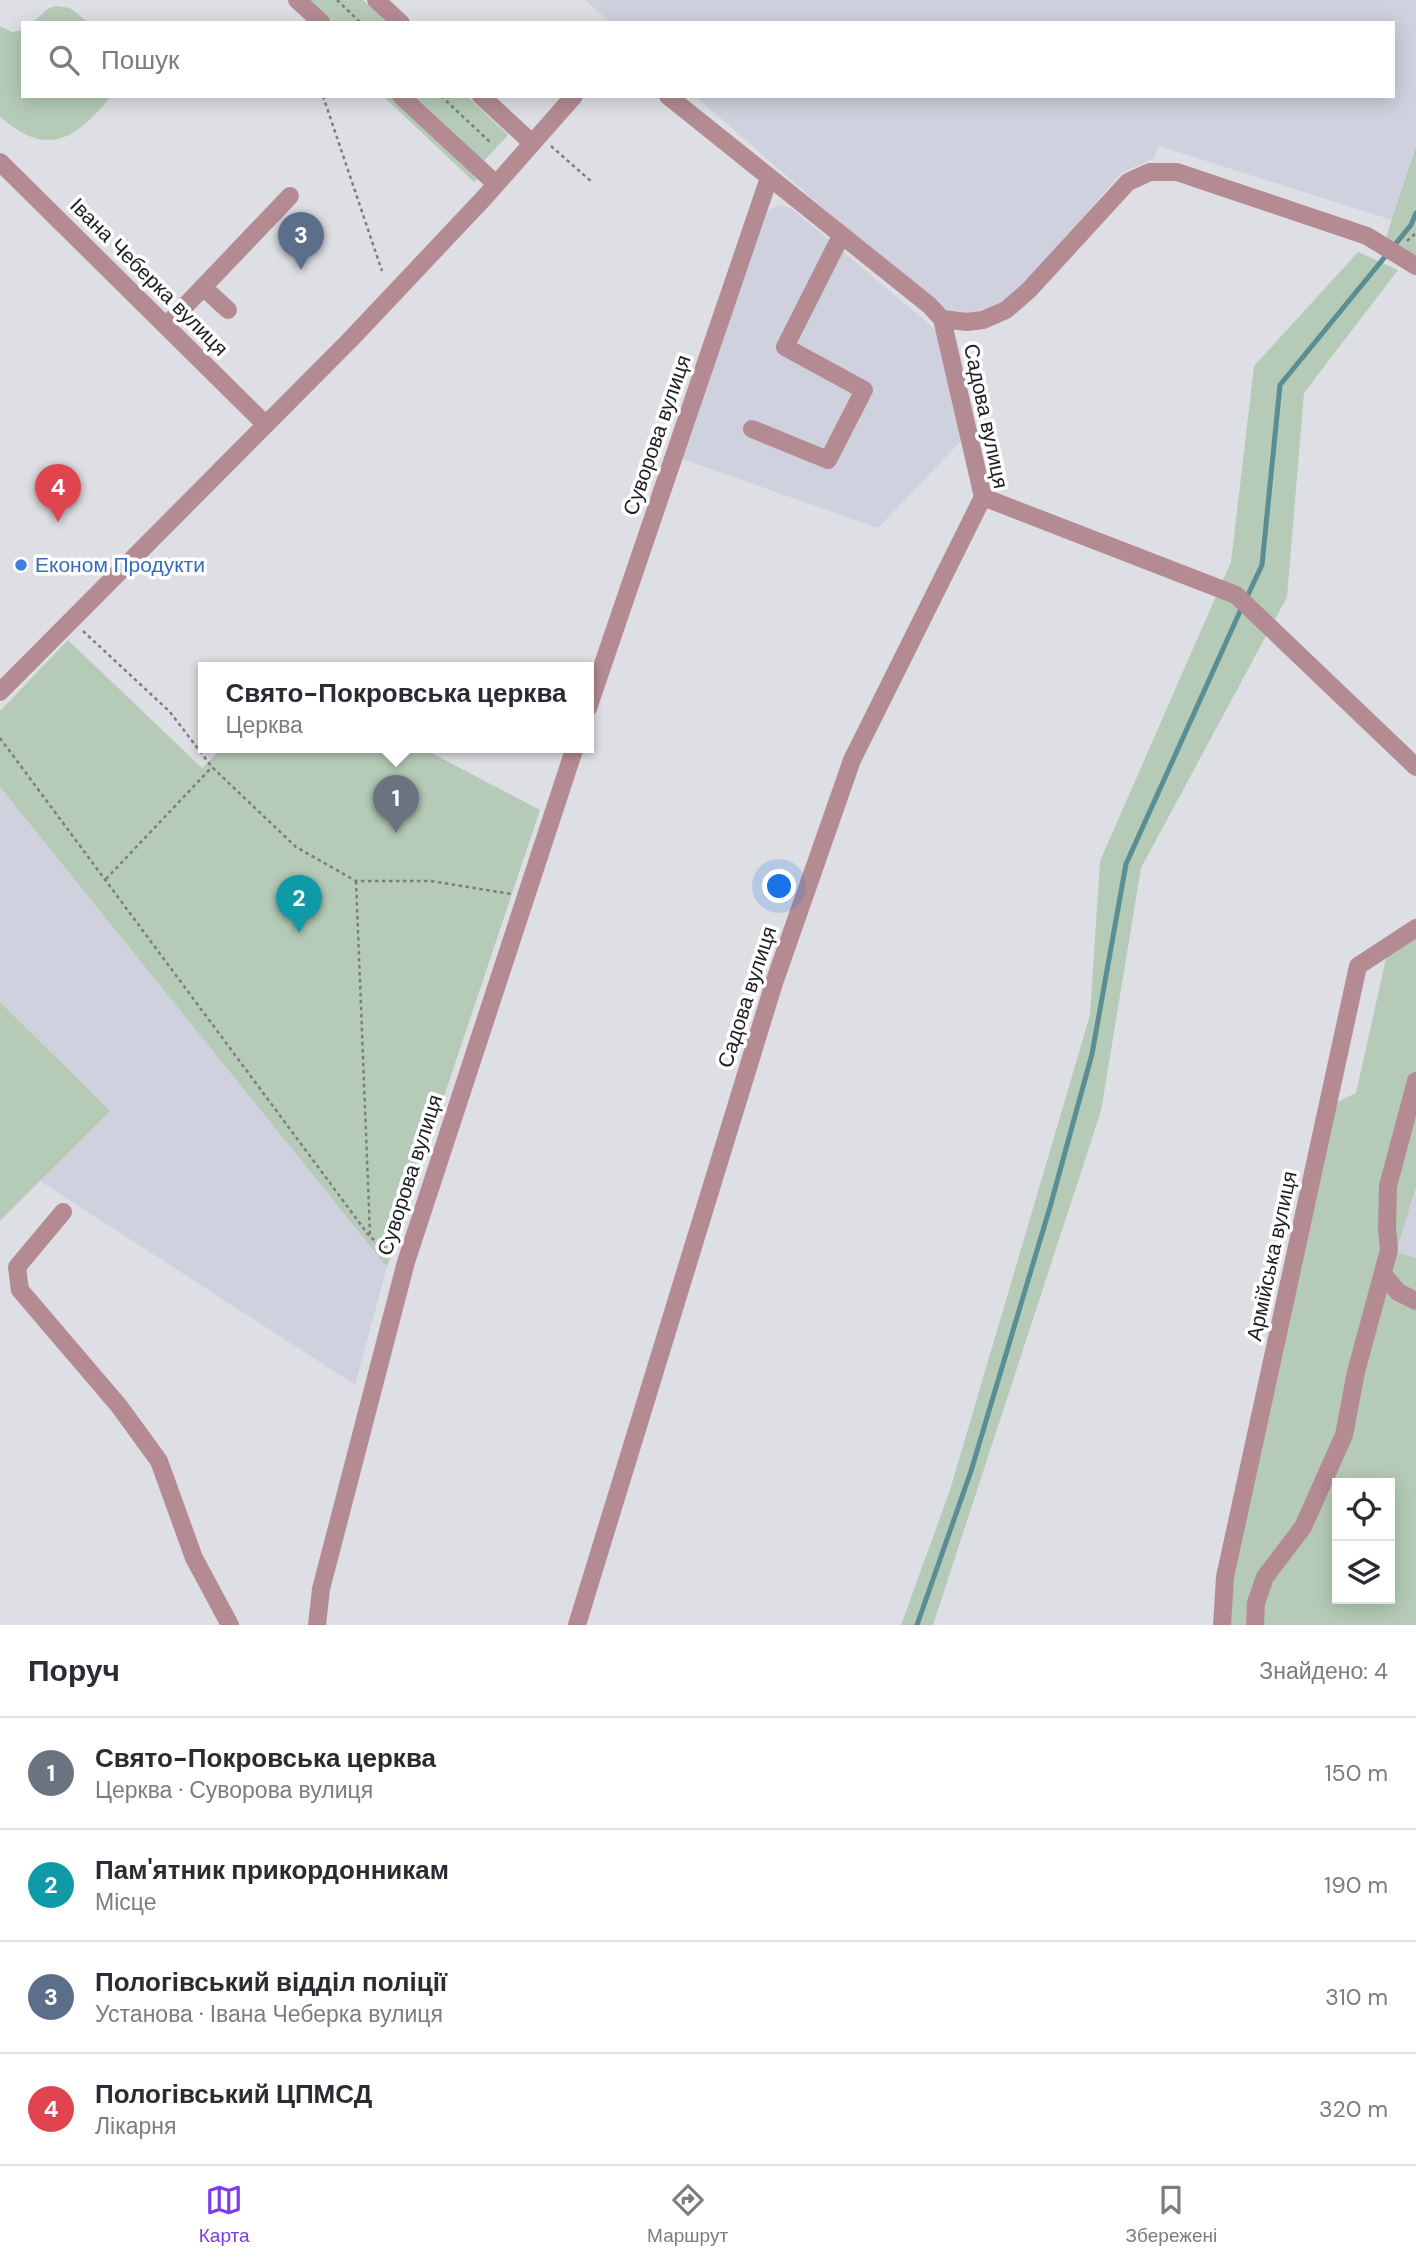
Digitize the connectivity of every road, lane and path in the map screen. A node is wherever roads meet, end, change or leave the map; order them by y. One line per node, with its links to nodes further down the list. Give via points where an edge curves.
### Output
1 (298, 0): 4 (street)
2 (337, 0): 5 (path)
3 (380, 1): 6 (street)
4 (320, 21)
5 (359, 21)
6 (399, 21)
7 (324, 98): 22 (path)
8 (403, 98): 18 (street)
9 (443, 98): 14 (path)
10 (484, 98): 13 (street)
11 (572, 98): 13 (street)
12 (670, 98): 16 (street)
13 (536, 139): 17 (path); 18 (street)
14 (491, 143)
15 (0, 162): 26 (street, Івана Чеберка вулиця)
16 (769, 178): 20 (street); 32 (street, Суворова вулиця)
17 (593, 183)
18 (496, 184): 27 (street)
19 (290, 196): 23 (street)
20 (841, 236): 25 (street); 28 (street, via 785,347 864,390 828,460)
21 (1416, 266): 25 (street, via 1367,236 1317,218 1177,172 1150,172 1128,182 1006,310 983,320)
22 (382, 271)
23 (203, 287): 24 (street); 26 (street)
24 (228, 310)
25 (942, 319): 29 (street, Садова вулиця)
26 (166, 326): 27 (street, Івана Чеберка вулиця)
27 (266, 425): 30 (street)
28 (752, 429)
29 (984, 498): 38 (street, via 1236,595); 51 (street, Садова вулиця, via 847,773 774,983)
30 (72, 620): 31 (street); 34 (path, via 170,712)
31 (0, 692)
32 (594, 693)
33 (0, 738): 39 (path)
34 (198, 749)
35 (201, 753): 37 (path)
36 (573, 753): 41 (street, Суворова вулиця)
37 (212, 767): 39 (path); 40 (path, via 296,847)
38 (1416, 767)
39 (105, 880): 45 (path)
40 (356, 881): 41 (path, via 431,881); 45 (path)
41 (524, 896): 46 (street, Суворова вулиця)
42 (1416, 928): 52 (street, Армійська вулиця, via 1358,966 1225,1577)
43 (1416, 1081): 47 (street, via 1388,1186 1389,1250)
44 (63, 1212): 49 (street, via 17,1267 20,1290 119,1406 159,1461 194,1558)
45 (370, 1237): 46 (path)
46 (406, 1262): 50 (street, Суворова вулиця, via 321,1589)
47 (1383, 1274): 48 (street, via 1398,1292); 53 (street, via 1344,1435 1303,1527 1265,1577 1256,1603)
48 (1416, 1301)
49 (230, 1625)
50 (317, 1625)
51 (577, 1625)
52 (1222, 1625)
53 (1255, 1625)

